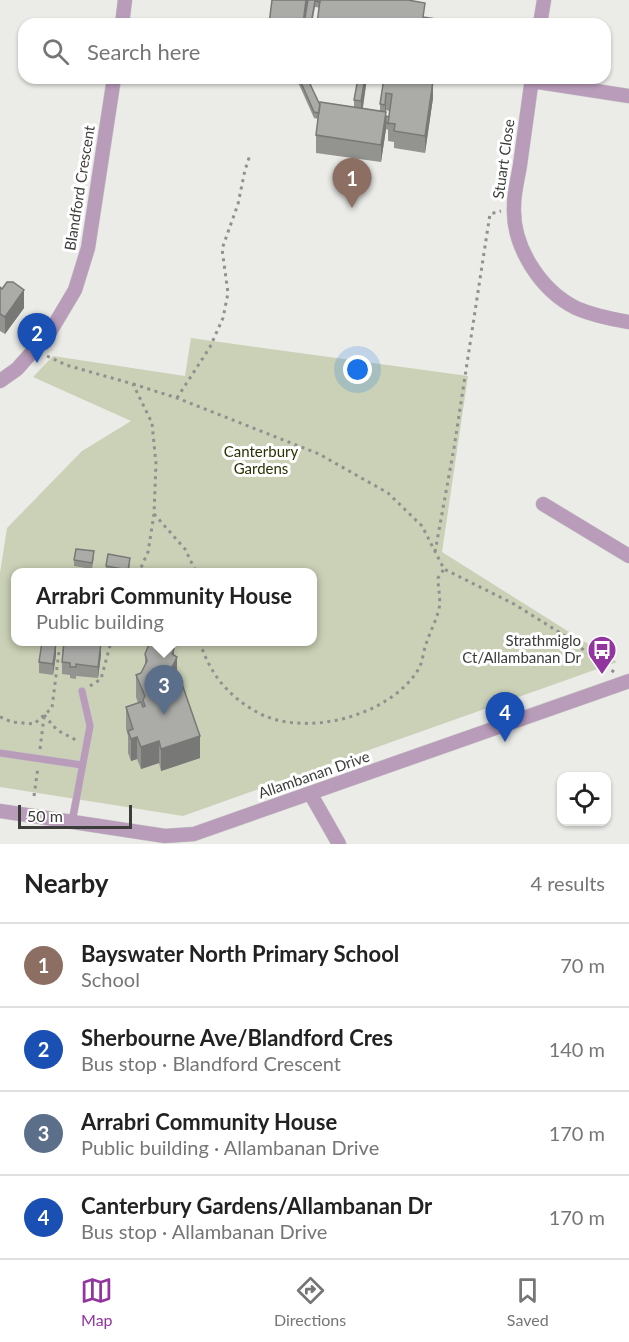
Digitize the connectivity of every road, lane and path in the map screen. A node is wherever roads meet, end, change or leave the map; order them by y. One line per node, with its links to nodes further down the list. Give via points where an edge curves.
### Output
1 (125, 0): 3 (street)
2 (544, 0): 4 (street)
3 (123, 18)
4 (541, 18)
5 (113, 84): 12 (street, Blandford Crescent, via 83,268 64,310)
6 (531, 84): 10 (street, Stuart Close)
7 (556, 84): 8 (street)
8 (629, 96)
9 (250, 155): 15 (path, via 222,249 228,293 223,318 210,347)
10 (514, 207): 11 (street, Stuart Close, via 517,231 532,268 542,281 578,309); 18 (path, via 490,214)
11 (629, 322)
12 (34, 351): 13 (street, Blandford Crescent); 14 (path)
13 (0, 381)
14 (133, 384): 15 (path); 17 (path, via 152,423 156,464)
15 (177, 398): 18 (path, via 319,454 388,494 422,526)
16 (543, 504): 19 (street)
17 (154, 514): 20 (path); 21 (path, via 185,549)
18 (435, 552): 22 (path)
19 (629, 556)
20 (141, 568)
21 (194, 568)
22 (444, 568): 24 (path, via 438,578 439,609 419,668 392,696 358,715 308,723 279,721 255,712 214,676); 28 (path, via 562,634)
23 (110, 646): 27 (path)
24 (201, 646)
25 (65, 651): 30 (path, via 59,651 52,708)
26 (100, 656): 27 (path)
27 (108, 658): 29 (path, via 101,679)
28 (628, 681): 35 (street, Allambanan Drive)
29 (82, 691): 32 (lane, via 90,726)
30 (44, 715): 31 (path, via 34,724); 32 (path, via 57,730)
31 (0, 717)
32 (87, 743): 34 (lane)
33 (0, 753): 34 (lane)
34 (82, 765): 37 (lane)
35 (310, 793): 37 (street, Allambanan Drive, via 181,836); 38 (street)
36 (0, 811): 37 (street, Allambanan Drive)
37 (72, 822)
38 (339, 844)

